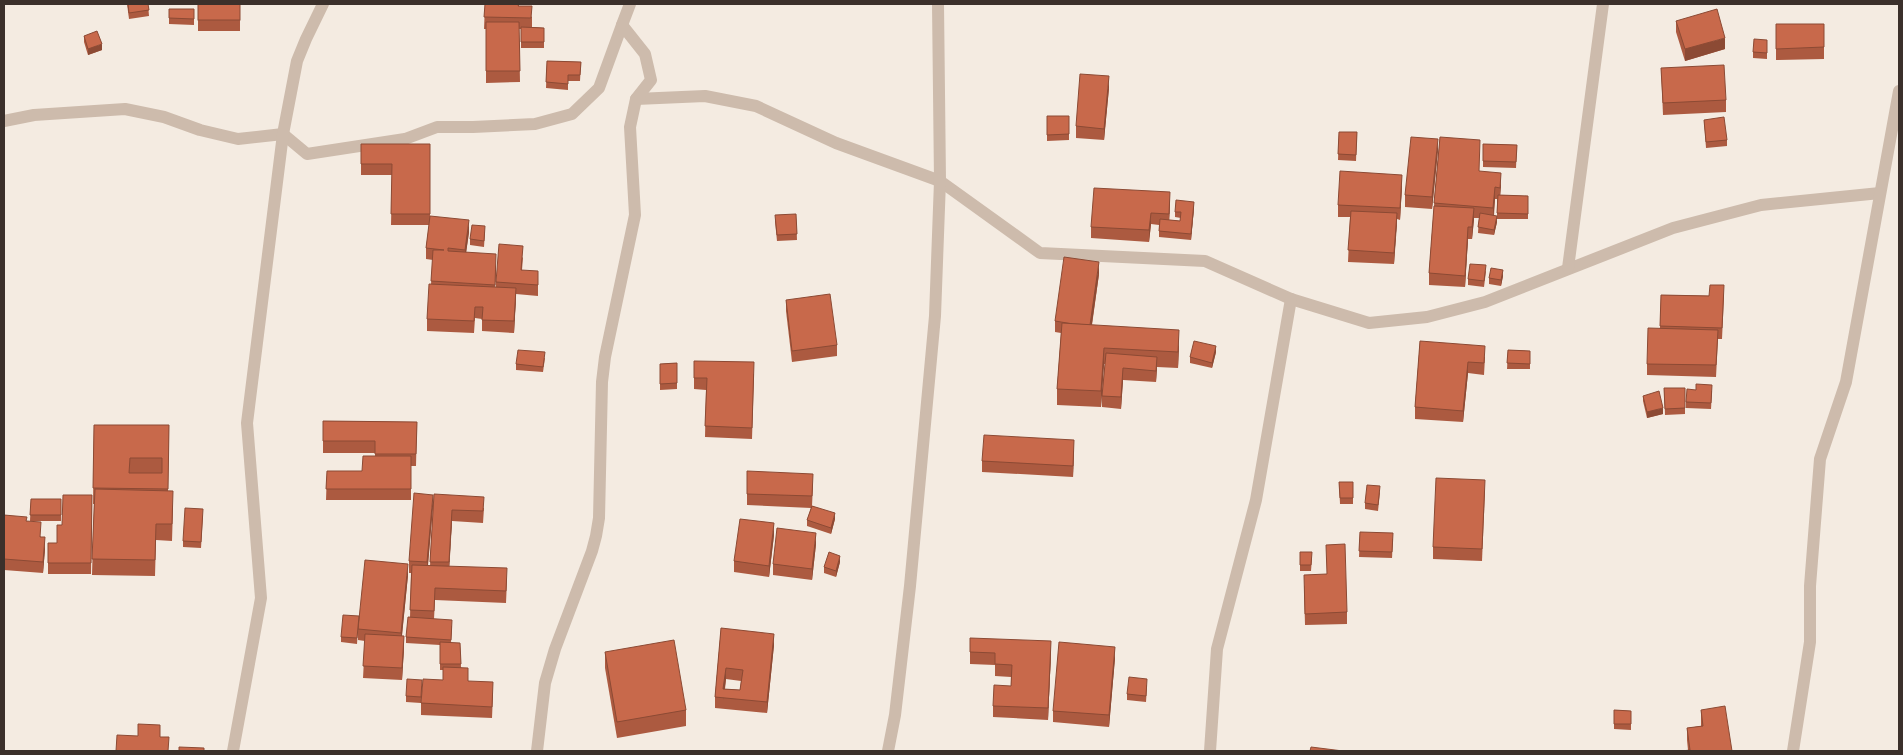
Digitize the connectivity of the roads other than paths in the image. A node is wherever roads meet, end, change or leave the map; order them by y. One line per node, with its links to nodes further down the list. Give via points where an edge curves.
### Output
1 (323, 4): 9 (street, via 297,61)
2 (630, 4): 5 (street)
3 (938, 4): 10 (street)
4 (1603, 4): 12 (street)
5 (622, 25): 7 (street, via 645,54 651,80); 9 (street, via 599,88 572,114 535,124 437,127 405,140 307,154)
6 (1899, 91): 11 (street)
7 (636, 100): 10 (street, via 704,96 756,106 836,143); 15 (street, via 630,127 635,215 604,365 599,518 596,536 545,683)
8 (4, 121): 9 (street, via 34,115 125,108 238,139)
9 (283, 134): 14 (street, via 247,423 261,598)
10 (940, 182): 13 (street, via 1040,253 1205,261); 16 (street, via 933,345 910,586)
11 (1880, 193): 12 (street, via 1761,205 1673,228); 18 (street, via 1846,382 1820,459 1810,586 1810,642)
12 (1568, 268): 13 (street, via 1485,302 1427,317 1369,323)
13 (1291, 299): 17 (street, via 1256,500 1217,649)
14 (233, 751)
15 (536, 751)
16 (888, 751)
17 (1210, 751)
18 (1793, 751)

